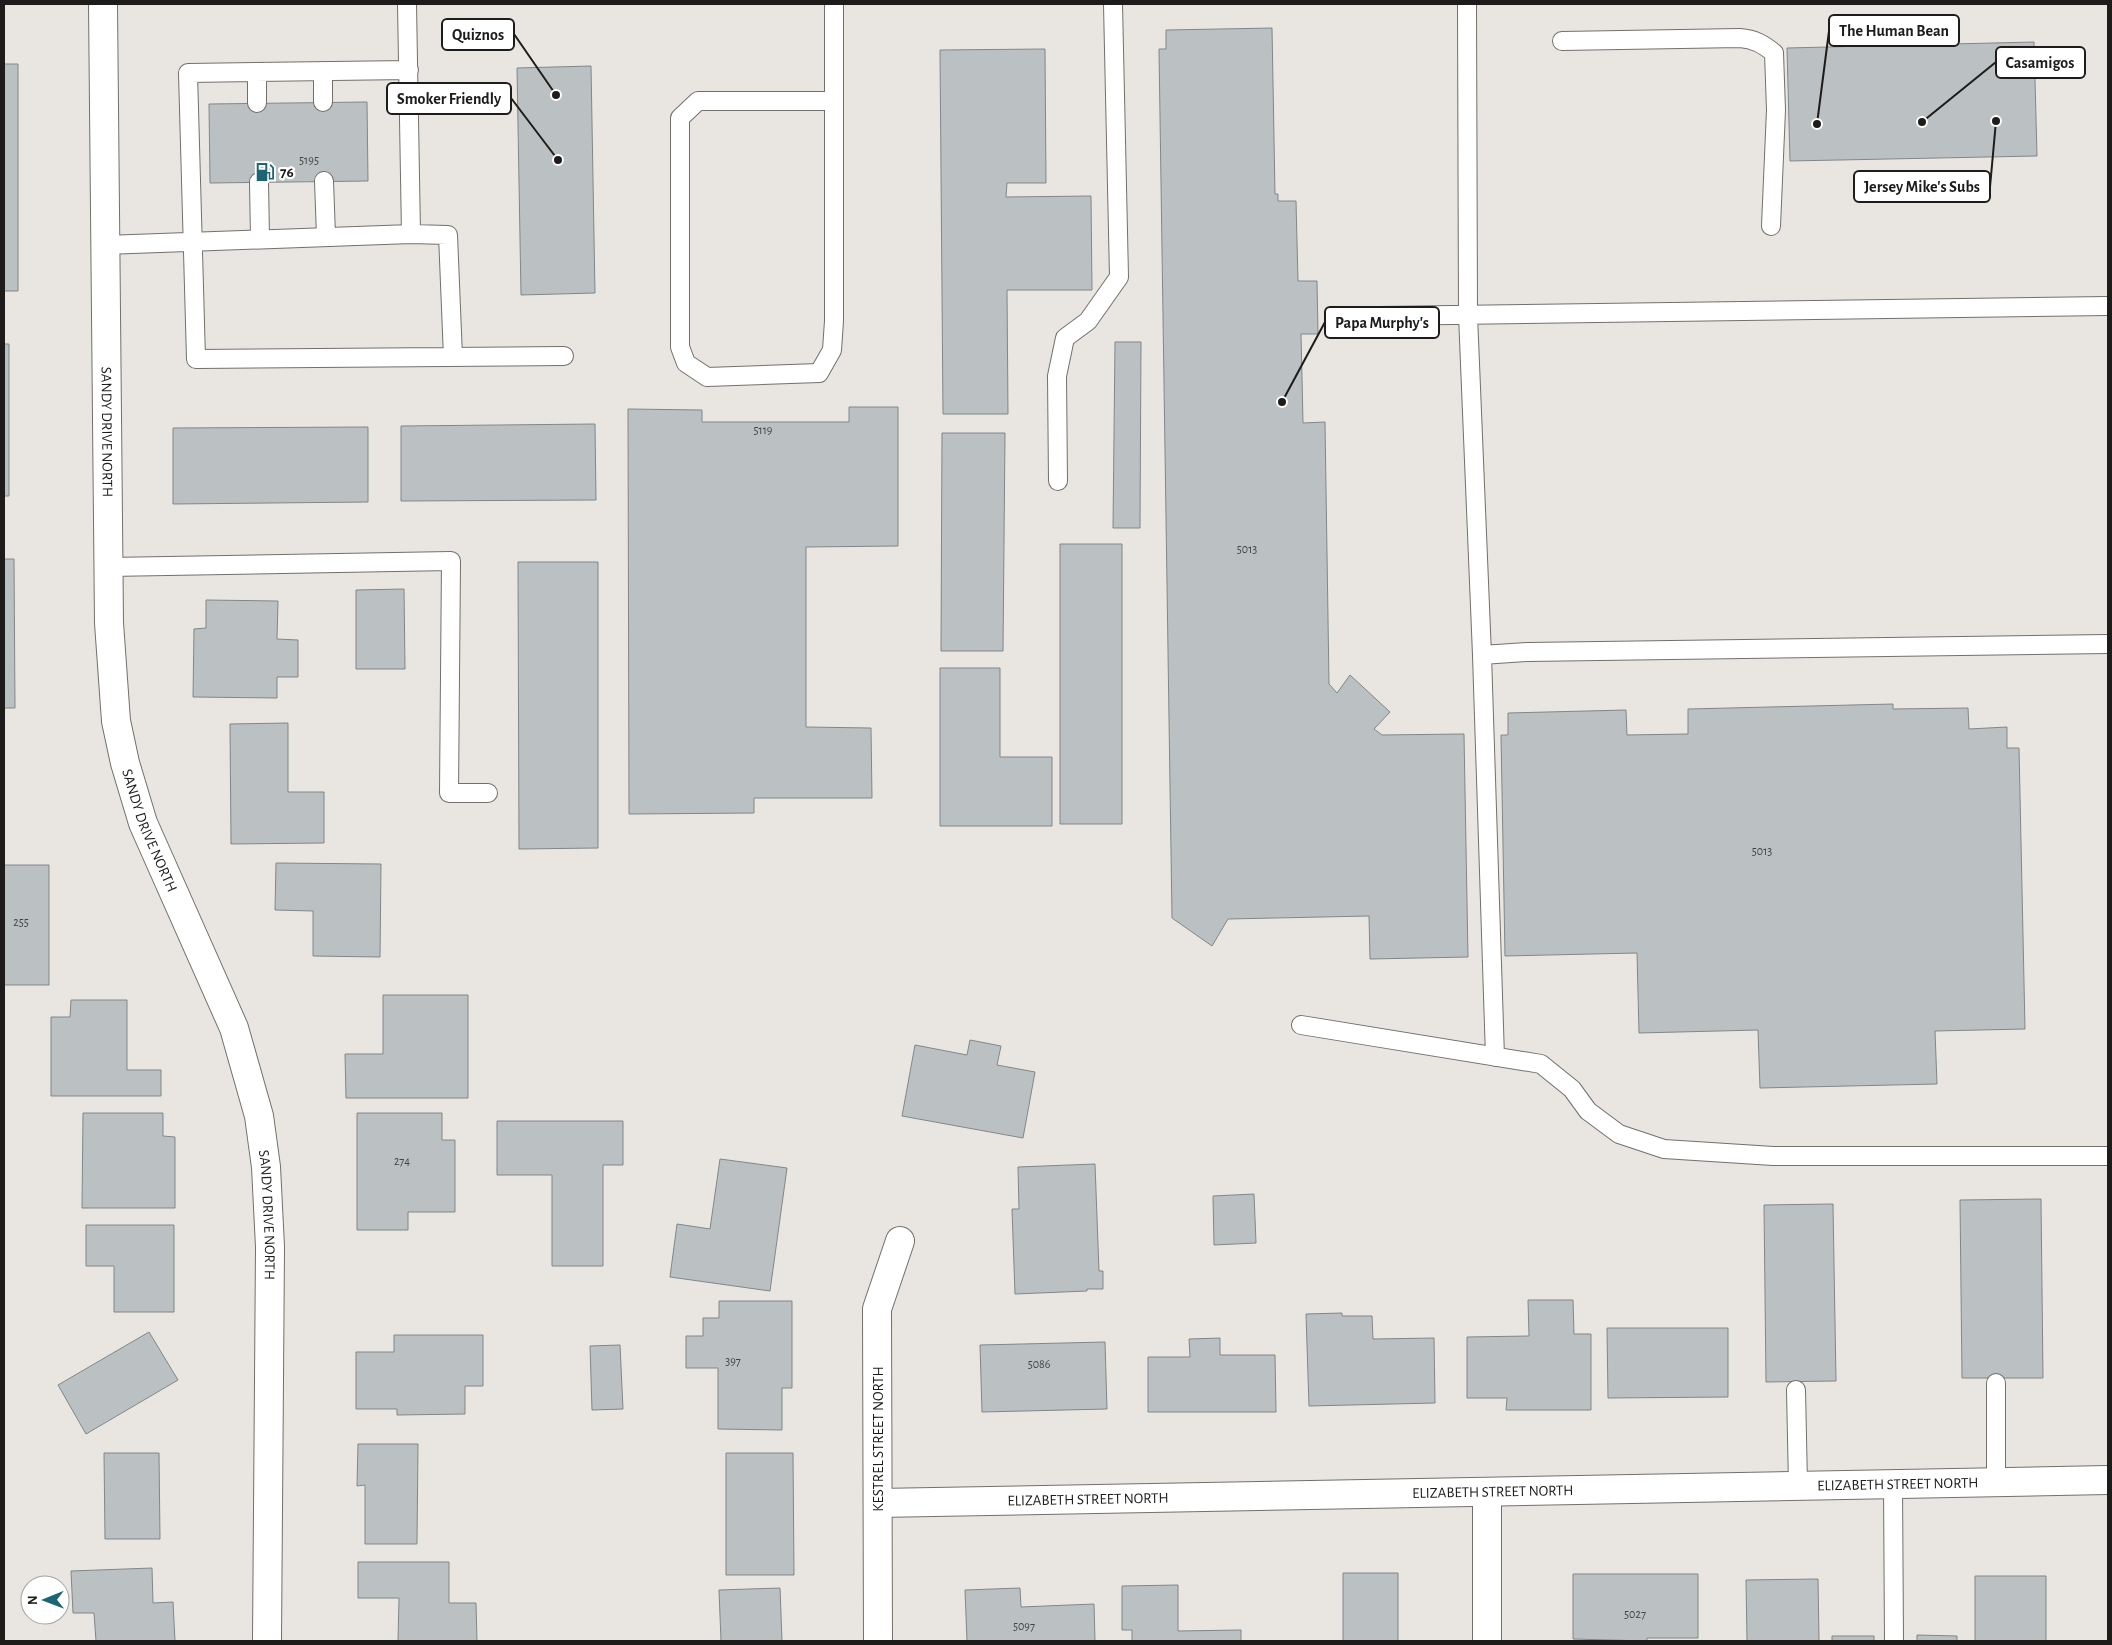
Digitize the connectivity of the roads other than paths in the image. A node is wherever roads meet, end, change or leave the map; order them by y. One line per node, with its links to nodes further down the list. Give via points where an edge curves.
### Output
1 (103, 4): 20 (street, SANDY DRIVE NORTH)
2 (407, 4): 7 (lane)
3 (834, 4): 10 (lane)
4 (1113, 4): 26 (lane, via 1119,277 1088,321 1065,338 1057,376)
5 (1467, 4): 22 (lane)
6 (1562, 41): 15 (lane, via 1740,38 1764,45 1774,54 1776,110)
7 (408, 70): 8 (lane); 16 (lane)
8 (323, 71): 9 (lane); 11 (lane)
9 (258, 72): 12 (lane); 19 (lane, via 188,73)
10 (834, 100): 10 (lane, via 698,100 680,118 680,347 686,363 707,377 819,373 832,350)
11 (323, 102)
12 (257, 103)
13 (324, 181): 17 (lane)
14 (259, 182): 18 (lane)
15 (1771, 226)
16 (411, 234): 17 (lane); 25 (lane, via 448,235)
17 (326, 236): 18 (lane)
18 (260, 239): 19 (lane)
19 (191, 242): 20 (lane); 25 (lane, via 196,359)
20 (105, 245): 27 (street, SANDY DRIVE NORTH)
21 (2108, 306): 22 (lane)
22 (1468, 315): 23 (lane); 29 (lane)
23 (1379, 316)
24 (564, 356): 25 (lane)
25 (453, 357)
26 (1058, 481)
27 (108, 567): 30 (lane, via 451,561 450,793); 43 (street, SANDY DRIVE NORTH, via 116,721 125,763 143,823 234,1028 259,1116 266,1166 270,1247)
28 (2108, 644): 29 (lane, via 1554,651)
29 (1482, 655): 32 (lane)
30 (488, 793)
31 (1301, 1026): 32 (lane)
32 (1495, 1056): 33 (lane, via 1541,1064 1572,1089 1588,1111 1620,1134 1664,1149 1773,1156)
33 (2108, 1156)
34 (900, 1241): 42 (street, KESTREL STREET NORTH, via 877,1310)
35 (1996, 1383): 38 (lane)
36 (1796, 1390): 40 (lane)
37 (2108, 1480): 38 (street, ELIZABETH STREET NORTH)
38 (1996, 1482): 39 (street, ELIZABETH STREET NORTH)
39 (1893, 1484): 40 (street, ELIZABETH STREET NORTH); 46 (lane)
40 (1798, 1485): 41 (street, ELIZABETH STREET NORTH)
41 (1488, 1492): 42 (street, ELIZABETH STREET NORTH); 45 (street)
42 (878, 1503): 44 (street, KESTREL STREET NORTH)
43 (267, 1641)
44 (878, 1641)
45 (1487, 1641)
46 (1894, 1641)

